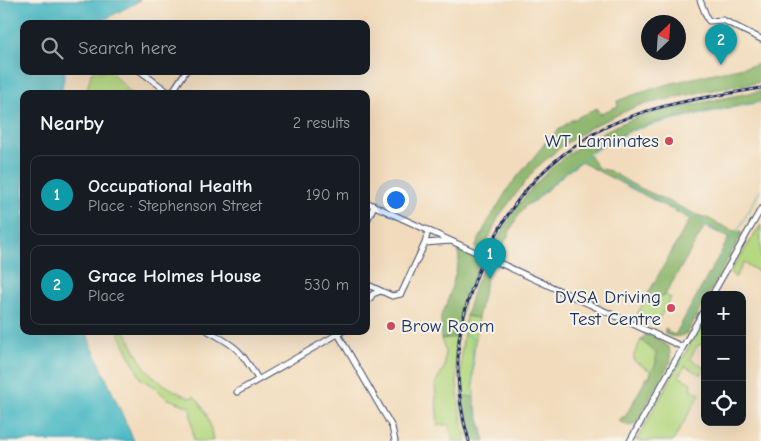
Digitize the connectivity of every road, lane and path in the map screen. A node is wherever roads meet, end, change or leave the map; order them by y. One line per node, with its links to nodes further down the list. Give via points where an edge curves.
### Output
1 (700, 0): 2 (street, via 709,21 723,20)
2 (761, 39)
3 (145, 75): 5 (street)
4 (183, 75): 6 (street)
5 (166, 90)
6 (174, 90)
7 (370, 204): 8 (street)
8 (374, 206): 10 (street); 11 (street)
9 (761, 209): 16 (street)
10 (370, 214)
11 (428, 230): 12 (street); 13 (street)
12 (451, 241): 13 (street); 22 (street)
13 (425, 243): 15 (street, via 402,294 395,296)
14 (370, 287): 15 (street)
15 (381, 291): 17 (street)
16 (714, 291)
17 (370, 298)
18 (701, 315): 22 (street)
19 (215, 335): 23 (street, via 238,349)
20 (337, 335): 23 (street)
21 (342, 335): 25 (street, via 392,427)
22 (683, 347): 26 (street)
23 (258, 379): 24 (street)
24 (237, 392)
25 (395, 441)
26 (630, 441)

